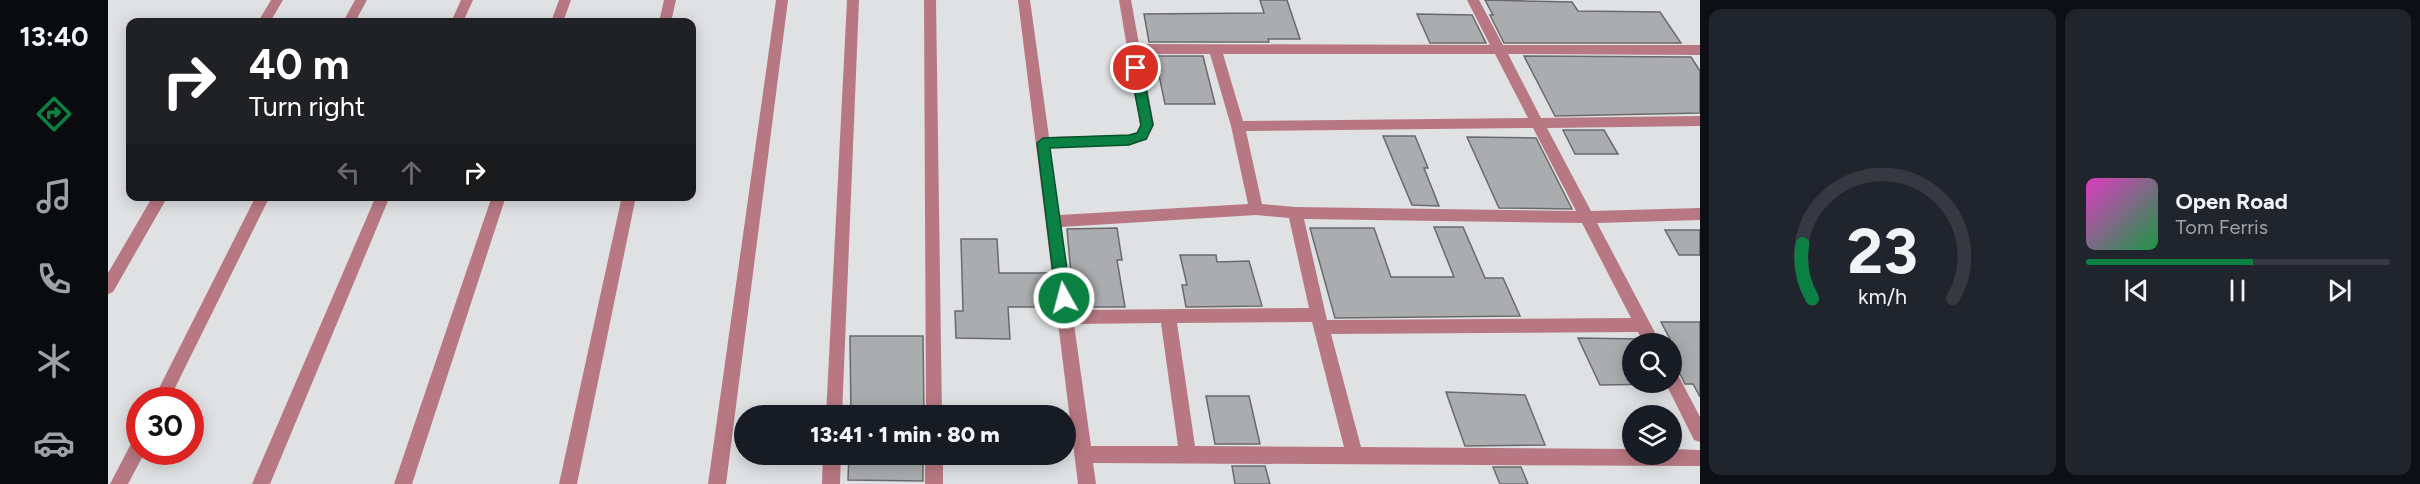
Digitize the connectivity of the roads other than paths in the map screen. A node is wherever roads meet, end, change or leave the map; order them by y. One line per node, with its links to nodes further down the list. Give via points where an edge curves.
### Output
1 (277, 0): 12 (street)
2 (361, 0): 13 (street)
3 (467, 0): 14 (street)
4 (565, 0): 15 (street)
5 (670, 0): 16 (street)
6 (782, 0): 57 (street)
7 (853, 0): 43 (street)
8 (930, 0): 44 (street)
9 (1024, 0): 24 (street)
10 (1125, 0): 17 (street)
11 (1473, 0): 20 (street)
12 (266, 18)
13 (351, 18)
14 (459, 18)
15 (558, 18)
16 (666, 18)
17 (1133, 49): 18 (street); 24 (street, via 1147,125 1142,136 1129,140)
18 (1215, 49): 20 (street); 23 (street)
19 (1700, 50): 20 (street)
20 (1499, 51): 21 (street)
21 (1536, 121): 22 (street); 23 (street); 33 (street)
22 (1700, 121)
23 (1238, 126): 30 (street)
24 (1043, 143): 34 (street)
25 (158, 201): 35 (street)
26 (260, 201): 41 (street)
27 (381, 201): 54 (street)
28 (497, 201): 55 (street)
29 (627, 201): 56 (street)
30 (1256, 209): 31 (street); 34 (street)
31 (1295, 213): 33 (street); 38 (street)
32 (1700, 214): 33 (street)
33 (1588, 217): 39 (street)
34 (1054, 221): 37 (street)
35 (108, 287)
36 (1168, 316): 37 (street); 38 (street); 47 (street)
37 (1066, 317): 46 (street)
38 (1320, 321): 39 (street); 48 (street)
39 (1643, 325): 40 (street)
40 (1647, 333)
41 (168, 387)
42 (1679, 393): 45 (street)
43 (835, 405)
44 (934, 405)
45 (1700, 434)
46 (1083, 454): 47 (street); 60 (street)
47 (1188, 455): 48 (street)
48 (1356, 456): 49 (street)
49 (1700, 458)
50 (129, 465): 53 (street)
51 (832, 465): 58 (street)
52 (934, 465): 59 (street)
53 (119, 484)
54 (261, 484)
55 (403, 484)
56 (568, 484)
57 (717, 484)
58 (831, 484)
59 (934, 484)
60 (1087, 484)

